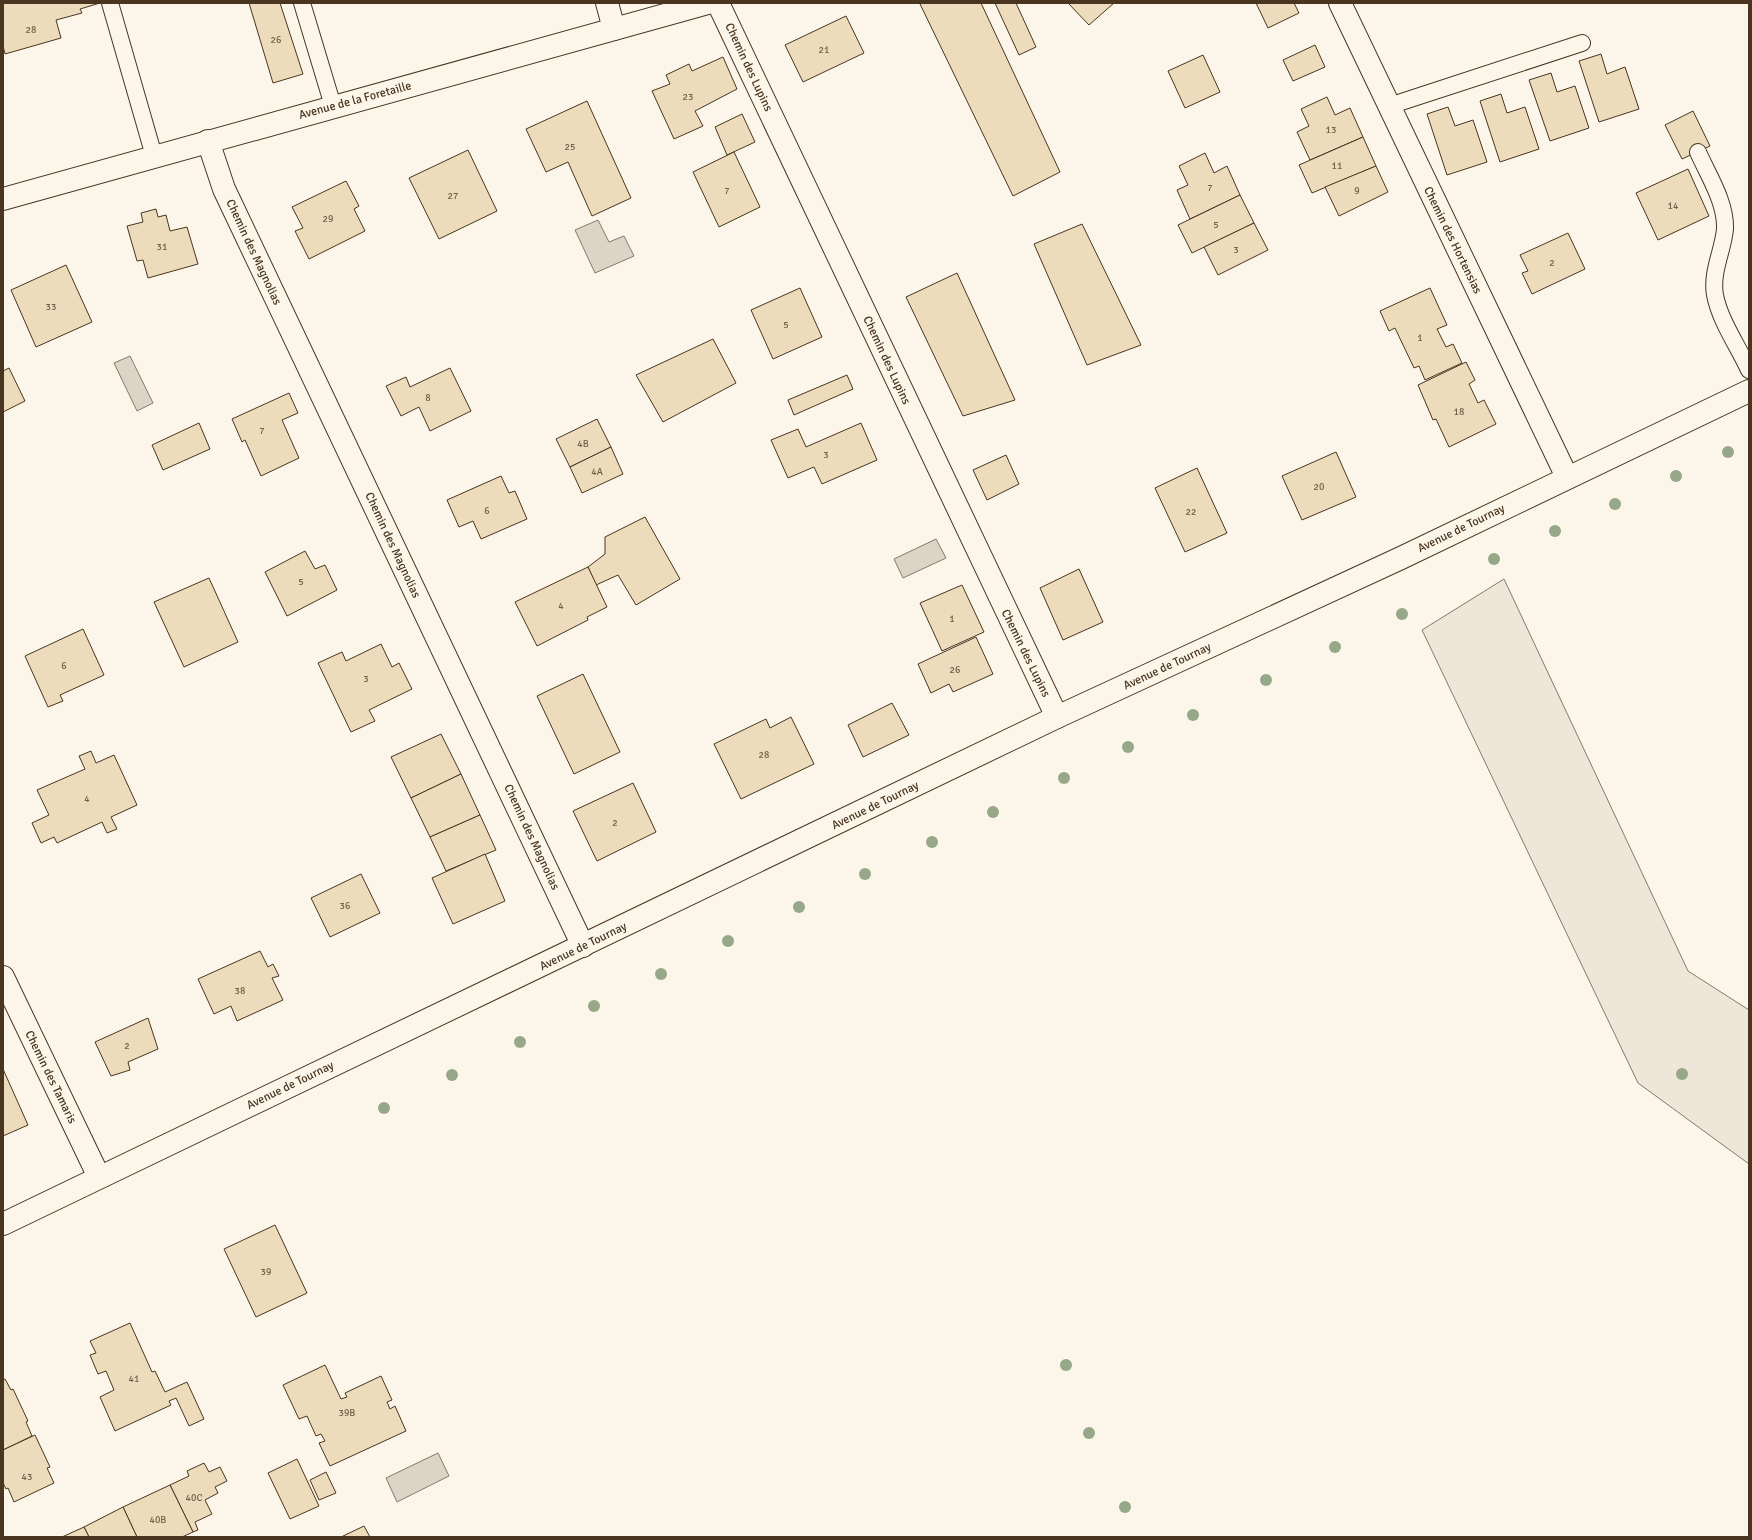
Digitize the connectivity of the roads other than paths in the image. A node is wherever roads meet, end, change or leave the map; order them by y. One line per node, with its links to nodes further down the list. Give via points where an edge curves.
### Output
1 (110, 3): 13 (lane)
2 (302, 3): 9 (lane)
3 (607, 3): 7 (street)
4 (708, 3): 7 (street, Avenue de la Foretaille)
5 (718, 3): 18 (street, Chemin des Lupins)
6 (1340, 3): 10 (street, Chemin des Hortensias)
7 (614, 28): 9 (street, Avenue de la Foretaille)
8 (1582, 43): 10 (lane)
9 (333, 106): 11 (street, Avenue de la Foretaille)
10 (1388, 106): 17 (street, Chemin des Hortensias)
11 (208, 141): 13 (street, Avenue de la Foretaille); 19 (street, Chemin des Magnolias, via 224,189)
12 (1698, 152): 15 (lane, via 1722,204 1724,216 1723,242 1714,279 1715,295 1726,325)
13 (154, 156): 14 (street, Avenue de la Foretaille)
14 (3, 198)
15 (1749, 370)
16 (1749, 391): 17 (street, Avenue de Tournay)
17 (1567, 477): 18 (street, Avenue de Tournay, via 1401,558)
18 (1057, 717): 19 (street, Avenue de Tournay)
19 (583, 946): 21 (street, Avenue de Tournay)
20 (3, 977): 21 (street, Chemin des Tamaris)
21 (99, 1177): 22 (street, Avenue de Tournay)
22 (3, 1224)

